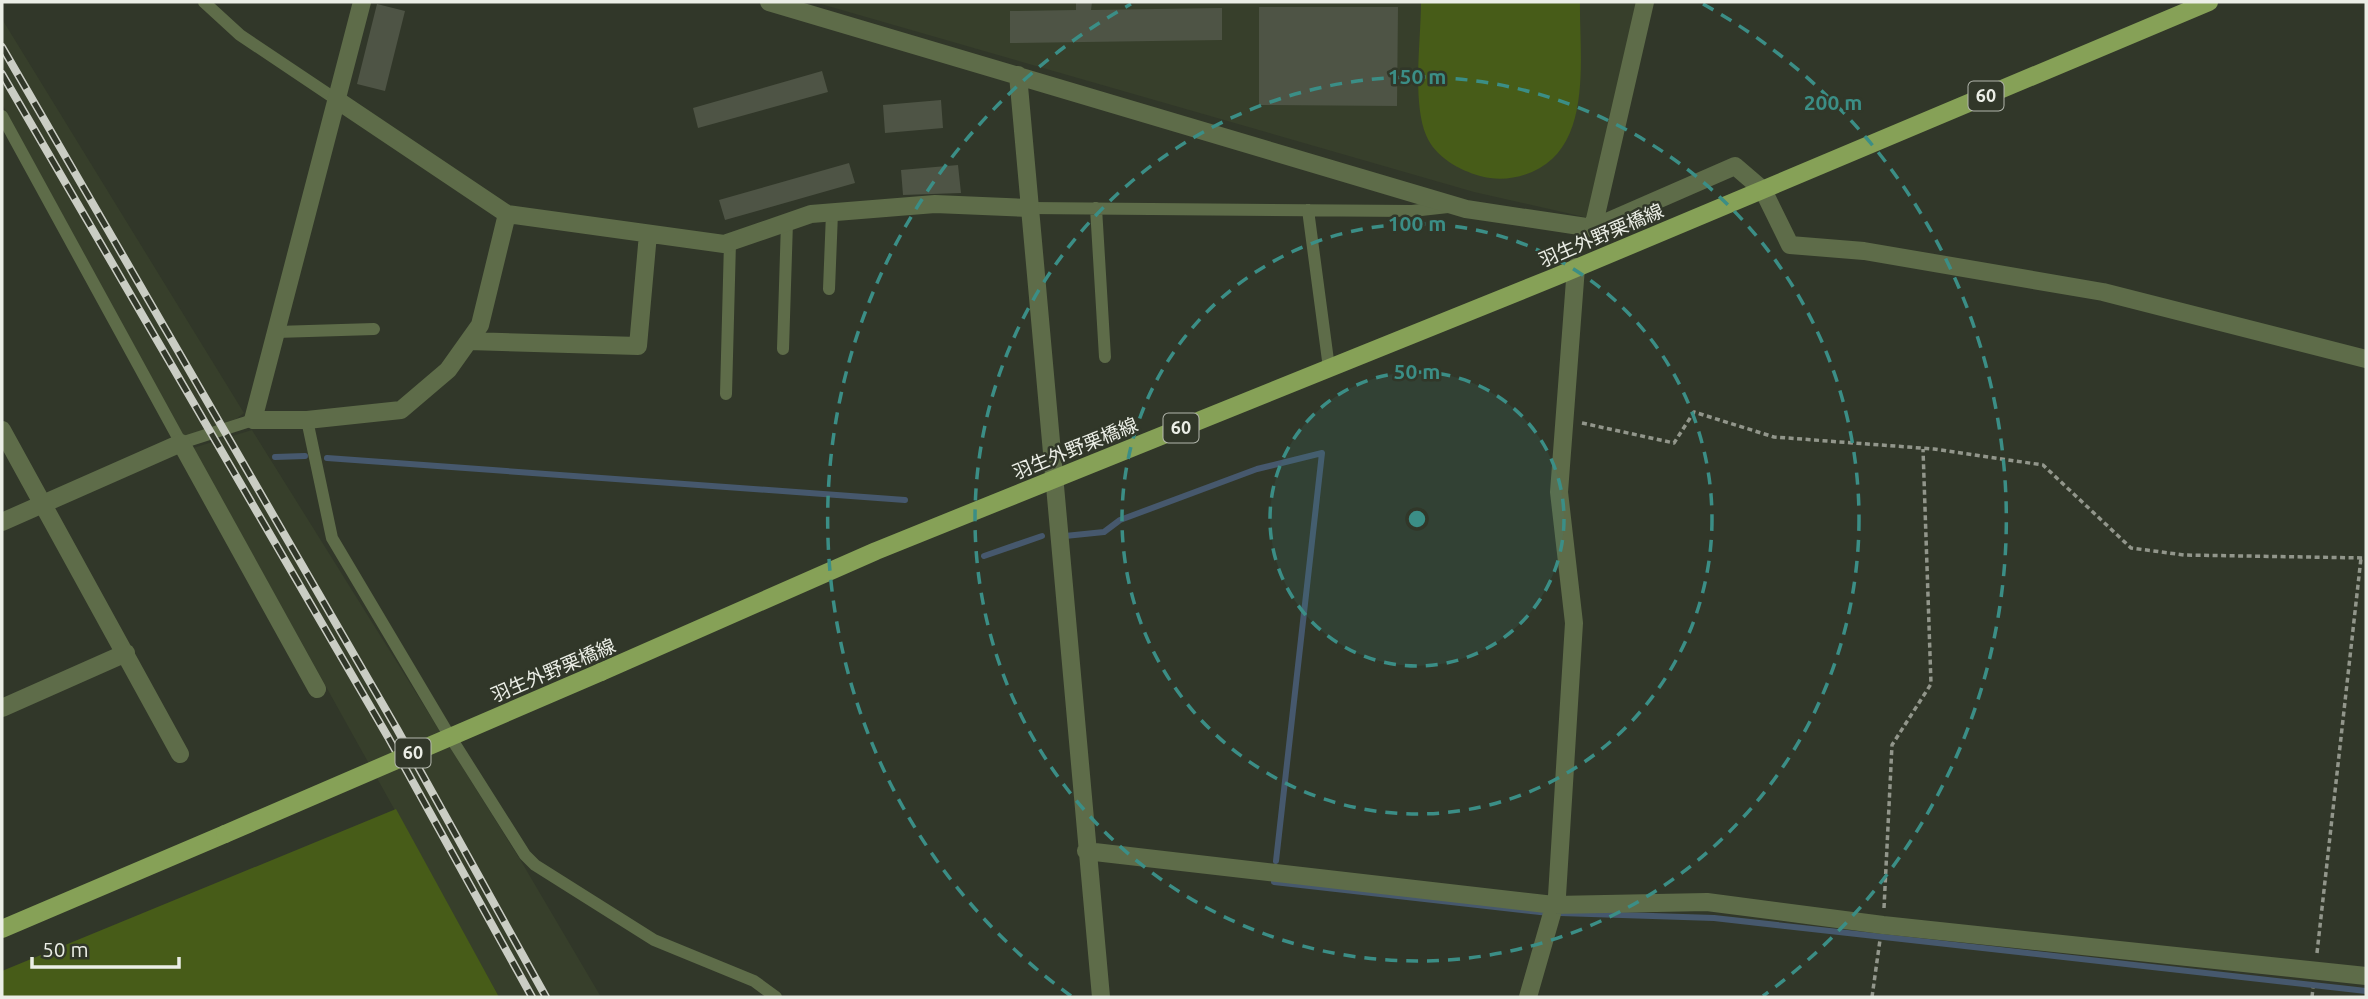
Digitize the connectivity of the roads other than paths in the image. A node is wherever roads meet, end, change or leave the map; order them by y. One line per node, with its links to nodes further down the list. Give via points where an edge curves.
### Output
1 (204, 2): 7 (lane, via 240,35)
2 (362, 2): 7 (street)
3 (769, 2): 6 (street)
4 (1644, 2): 17 (street)
5 (2209, 2): 9 (main road, 羽生外野栗橋線 / 60)
6 (1018, 75): 10 (street); 11 (street)
7 (337, 100): 15 (street); 23 (street)
8 (2, 116): 33 (lane)
9 (1763, 190): 17 (street, via 1735,166); 20 (main road, 羽生外野栗橋線 / 60); 27 (street, via 1790,245 1864,251 2102,292)
10 (1456, 206): 13 (lane, via 1412,211); 17 (street)
11 (1029, 208): 12 (lane); 14 (street, via 935,204); 34 (street)
12 (1096, 208): 13 (lane); 26 (lane)
13 (1308, 210): 28 (lane)
14 (831, 213): 16 (street); 21 (lane)
15 (507, 214): 18 (street); 24 (street, via 480,325)
16 (787, 222): 19 (street); 25 (lane)
17 (1593, 228)
18 (648, 234): 19 (street); 24 (street, via 638,345)
19 (730, 242): 29 (lane)
20 (1576, 267): 28 (main road, 羽生外野栗橋線 / 60); 42 (street, via 1559,492 1574,623)
21 (830, 289)
22 (374, 329): 23 (lane)
23 (276, 332): 31 (street)
24 (469, 341): 30 (street, via 448,370 401,410)
25 (783, 349)
26 (1105, 357)
27 (2366, 359)
28 (1329, 368): 34 (main road, 羽生外野栗橋線 / 60)
29 (726, 394)
30 (307, 419): 31 (street); 45 (lane, via 332,538 525,855 654,940 754,981)
31 (253, 420): 33 (lane)
32 (2, 430): 35 (street)
33 (181, 443): 35 (street); 38 (street)
34 (1052, 480): 41 (street); 43 (main road, 羽生外野栗橋線 / 60, bridge, via 876,551)
35 (43, 504): 36 (street); 37 (street)
36 (2, 523)
37 (126, 653): 39 (street); 40 (street)
38 (317, 689)
39 (2, 708)
40 (180, 754)
41 (1086, 851): 42 (street); 46 (street)
42 (1554, 905): 44 (street, via 1707,902); 47 (street)
43 (2, 929)
44 (2366, 976)
45 (776, 997)
46 (1101, 997)
47 (1528, 997)

